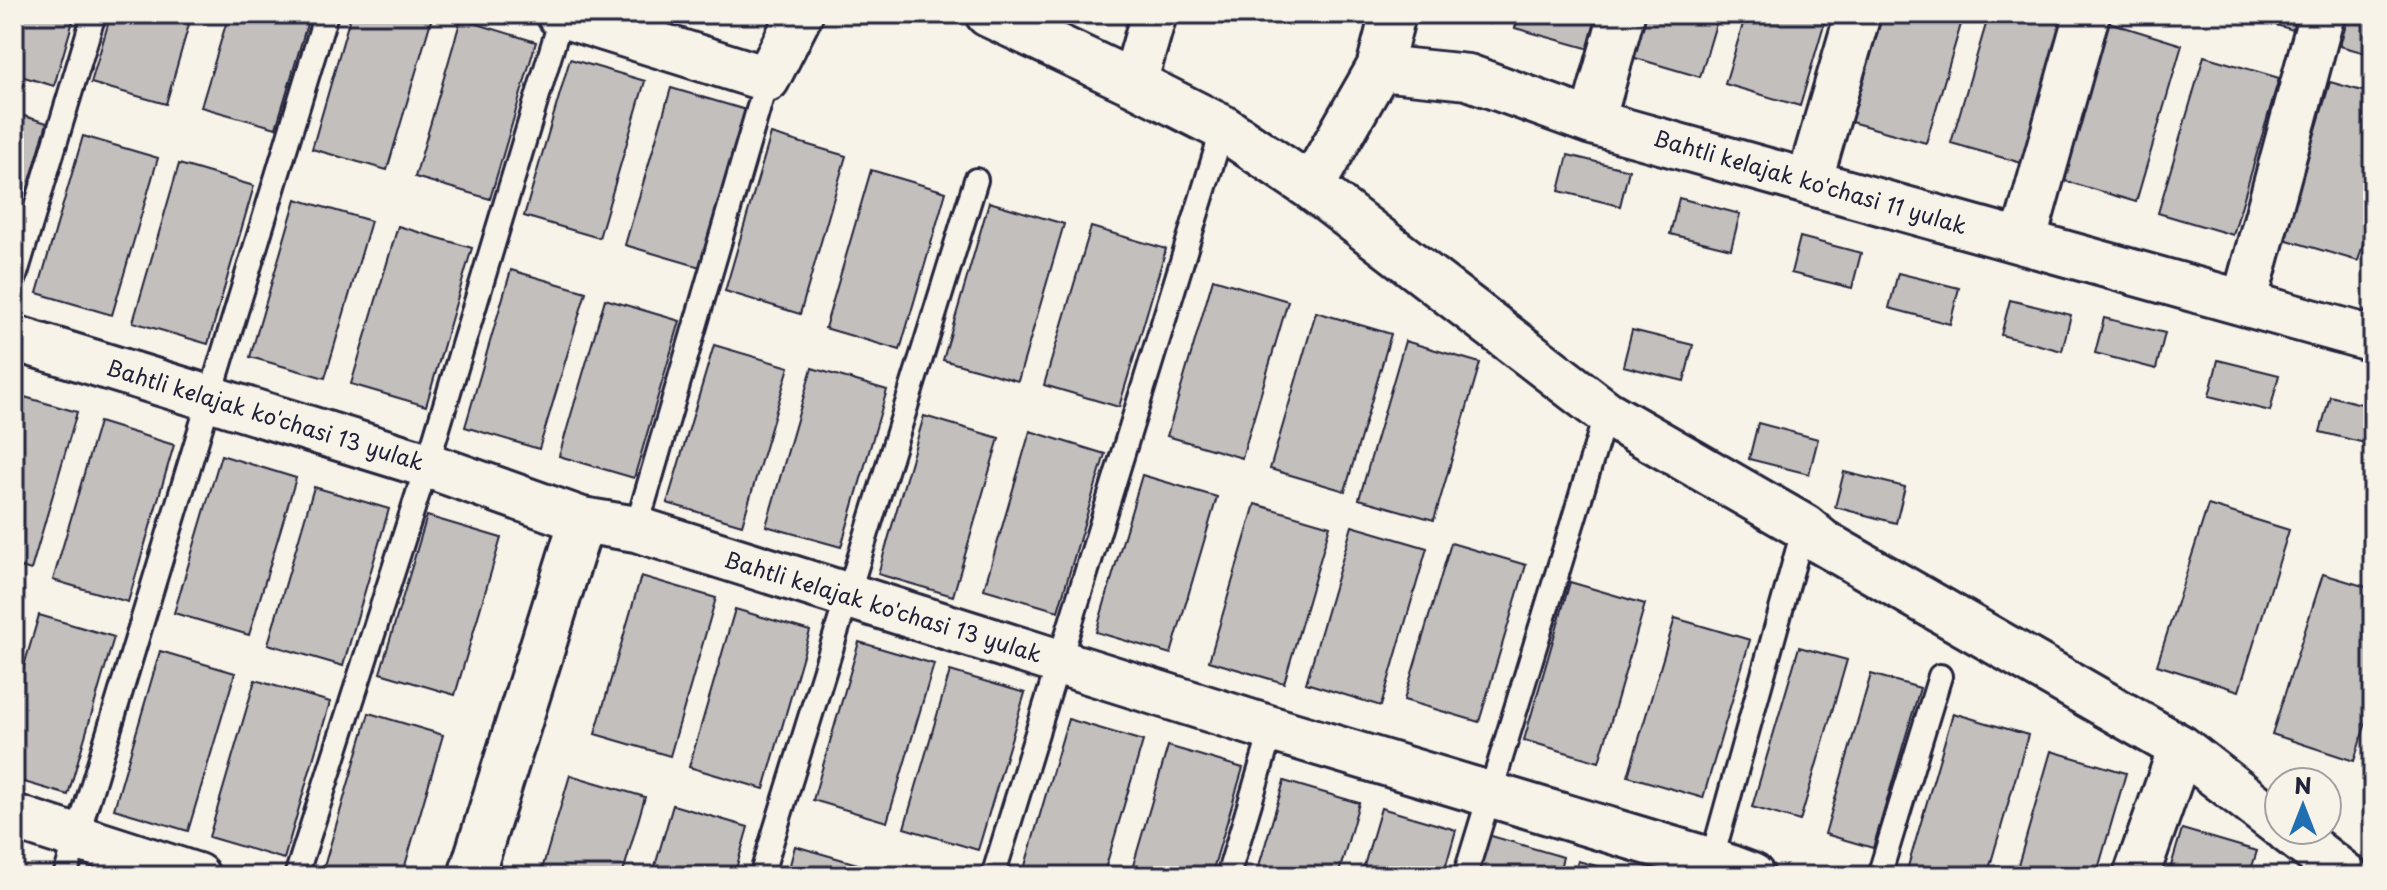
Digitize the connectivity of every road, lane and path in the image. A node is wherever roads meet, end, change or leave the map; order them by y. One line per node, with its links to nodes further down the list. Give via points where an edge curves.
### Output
1 (94, 14): 21 (lane)
2 (326, 14): 25 (lane)
3 (560, 14): 13 (street); 27 (lane)
4 (800, 14): 13 (street)
5 (988, 14): 14 (street)
6 (1154, 14): 14 (street)
7 (1393, 14): 12 (street)
8 (1622, 14): 15 (street)
9 (1858, 14): 18 (street)
10 (2087, 14): 20 (street)
11 (2322, 14): 22 (street)
12 (1379, 68): 15 (street, Bahtli kelajak ko'chasi 11 yulak, via 1468,77); 19 (street)
13 (767, 79): 30 (lane)
14 (1134, 83): 16 (street)
15 (1592, 122): 18 (street, Bahtli kelajak ko'chasi 11 yulak)
16 (1223, 128): 19 (street); 32 (lane)
17 (976, 180): 31 (lane)
18 (1809, 182): 20 (street, Bahtli kelajak ko'chasi 11 yulak)
19 (1311, 187): 26 (street)
20 (2023, 242): 22 (street, Bahtli kelajak ko'chasi 11 yulak)
21 (14, 280)
22 (2244, 303): 24 (street, Bahtli kelajak ko'chasi 11 yulak)
23 (14, 338): 25 (street, Bahtli kelajak ko'chasi 13 yulak)
24 (2373, 339)
25 (210, 399): 27 (street, Bahtli kelajak ko'chasi 13 yulak); 40 (lane)
26 (1606, 413): 29 (street); 36 (lane)
27 (427, 465): 28 (street, Bahtli kelajak ko'chasi 13 yulak); 43 (lane)
28 (582, 520): 30 (street, Bahtli kelajak ko'chasi 13 yulak); 44 (street)
29 (1804, 527): 35 (street); 41 (lane)
30 (636, 529): 31 (street, Bahtli kelajak ko'chasi 13 yulak)
31 (849, 597): 32 (street, Bahtli kelajak ko'chasi 13 yulak); 45 (lane)
32 (1057, 662): 34 (street, Bahtli kelajak ko'chasi 13 yulak); 46 (lane)
33 (1940, 676): 50 (lane)
34 (1272, 729): 36 (street, Bahtli kelajak ko'chasi 13 yulak); 47 (lane)
35 (2181, 748): 37 (street); 51 (street)
36 (1489, 795): 41 (street, Bahtli kelajak ko'chasi 13 yulak); 48 (lane)
37 (2263, 812)
38 (14, 817): 40 (street)
39 (2308, 846): 52 (street)
40 (72, 857): 42 (street)
41 (1710, 869): 49 (street, Bahtli kelajak ko'chasi 13 yulak)
42 (197, 876)
43 (296, 876)
44 (471, 876)
45 (761, 876)
46 (993, 876)
47 (1228, 876)
48 (1465, 876)
49 (1752, 876)
50 (1879, 876)
51 (2136, 876)
52 (2346, 876)

